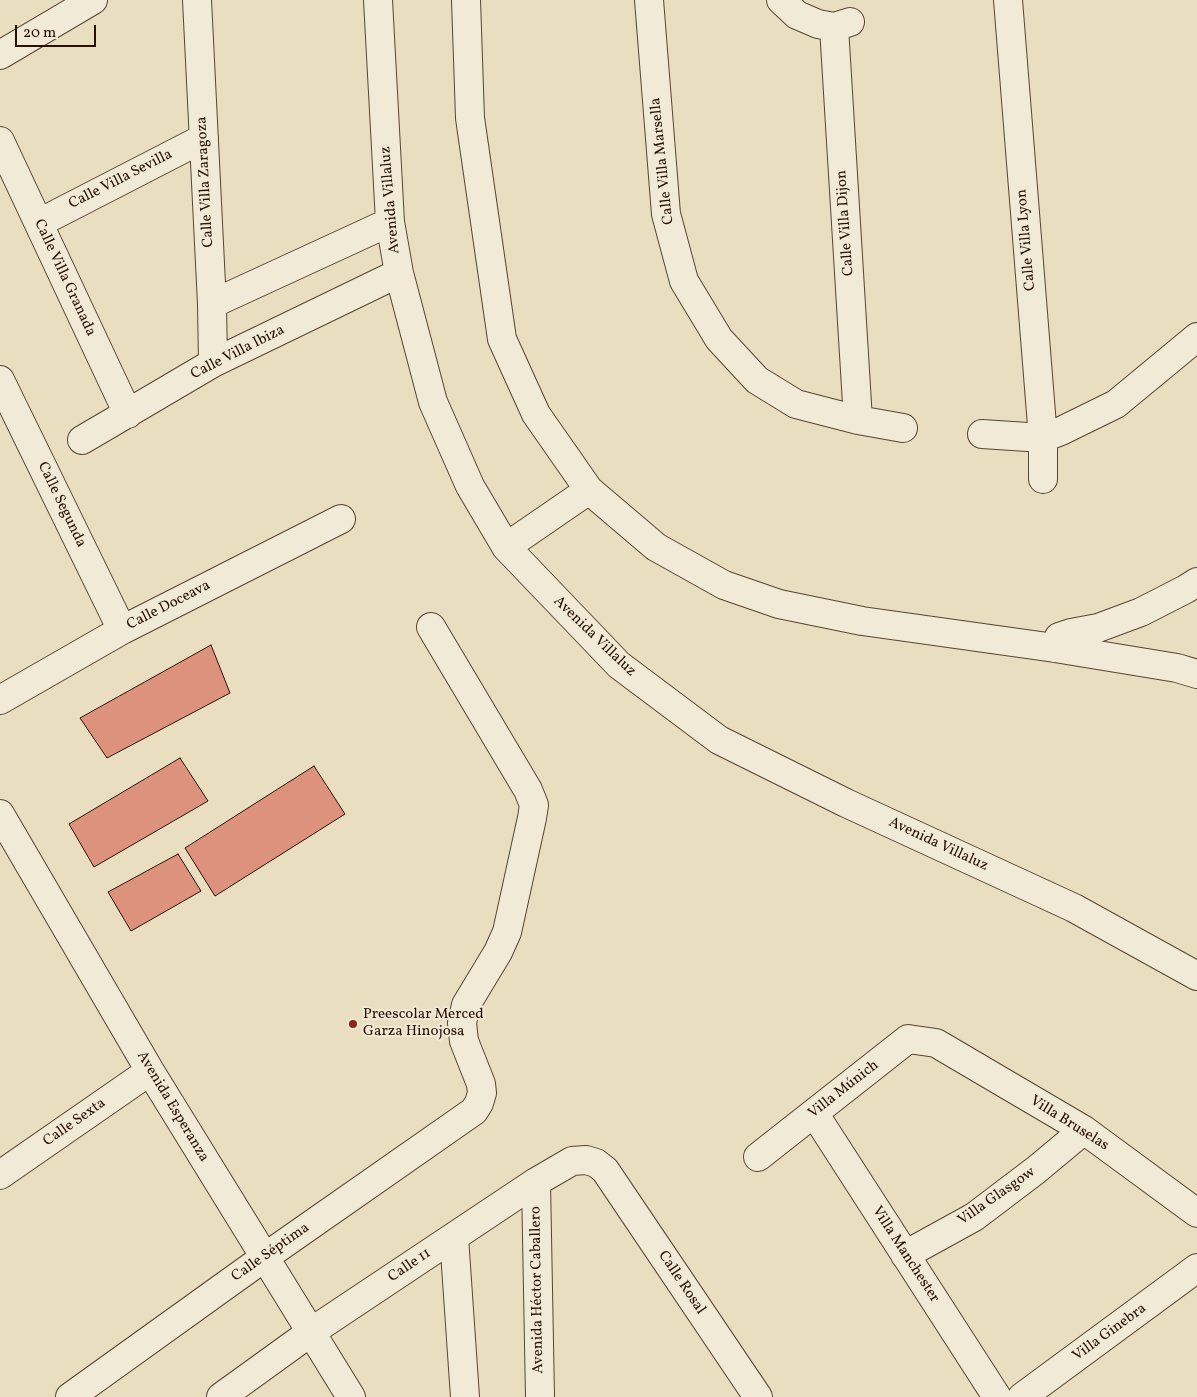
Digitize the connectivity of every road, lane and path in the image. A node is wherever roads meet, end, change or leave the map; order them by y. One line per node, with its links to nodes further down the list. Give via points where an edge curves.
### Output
1 (94, 0): 8 (street)
2 (197, 0): 9 (street, Calle Villa Zaragoza)
3 (378, 0): 11 (street, Avenida Villaluz)
4 (466, 0): 25 (street, via 470,118 502,339 536,414)
5 (649, 0): 19 (street, Calle Villa Marsella, via 666,214 684,281 718,339 757,380 796,404)
6 (780, 0): 19 (street, Calle Villa Dijon, via 797,15 818,24 843,24)
7 (1008, 0): 22 (street, Calle Villa Lyon)
8 (0, 55)
9 (204, 138): 12 (street, Calle Villa Sevilla); 14 (street, Calle Villa Zaragoza)
10 (0, 141): 12 (street, Calle Villa Granada)
11 (390, 222): 13 (street, Avenida Villaluz); 14 (street)
12 (39, 223): 18 (street, Calle Villa Granada)
13 (398, 273): 16 (street, Calle Villa Ibiza); 27 (street, Avenida Villaluz, via 433,402 470,486)
14 (212, 304): 16 (street, Calle Villa Zaragoza)
15 (1197, 338): 22 (street, via 1116,404)
16 (213, 363): 18 (street, Calle Villa Ibiza)
17 (0, 380): 30 (street, Calle Segunda)
18 (128, 414): 23 (street, Calle Villa Ibiza)
19 (858, 420): 20 (street, Calle Villa Marsella)
20 (903, 428)
21 (982, 434): 22 (street)
22 (1043, 438): 24 (street, Calle Villa Lyon)
23 (82, 440)
24 (1043, 479)
25 (589, 490): 27 (street); 31 (street, via 656,547 724,586 780,604 862,620)
26 (341, 519): 30 (street, Calle Doceava)
27 (506, 547): 35 (street, Avenida Villaluz, via 619,665 719,740 846,803 1074,908)
28 (1197, 582): 31 (street, via 1141,612)
29 (431, 627): 47 (street, Calle Séptima, via 534,805 507,932 466,1005 462,1023 464,1041 482,1093 474,1111)
30 (122, 630): 33 (street, Calle Doceava)
31 (1063, 640): 32 (street)
32 (1197, 674)
33 (0, 700)
34 (0, 814): 37 (street, Avenida Esperanza)
35 (1197, 976)
36 (936, 1043): 38 (street, Villa Múnich, via 908,1039); 39 (street, Villa Bruselas)
37 (150, 1071): 42 (street, Calle Sexta); 47 (street, Avenida Esperanza)
38 (814, 1113): 40 (street, Villa Múnich); 46 (street, Villa Manchester)
39 (1084, 1130): 44 (street, Villa Bruselas); 46 (street, Villa Glasgow, via 974,1216)
40 (758, 1157)
41 (605, 1170): 43 (street, Calle 11, via 596,1162 572,1161); 55 (street, Calle Rosal)
42 (0, 1175)
43 (536, 1182): 45 (street, Calle 11); 54 (street, Avenida Héctor Caballero)
44 (1197, 1213)
45 (454, 1237): 49 (street, Calle 11); 53 (street)
46 (905, 1255): 56 (street, Villa Manchester)
47 (264, 1257): 49 (street, Avenida Esperanza); 50 (street, Calle Séptima)
48 (1197, 1268): 57 (street, Villa Ginebra)
49 (311, 1332): 51 (street, Calle 11); 52 (street, Avenida Esperanza)
50 (70, 1397)
51 (221, 1397)
52 (351, 1397)
53 (464, 1397)
54 (540, 1397)
55 (758, 1397)
56 (997, 1397)
57 (1022, 1397)

